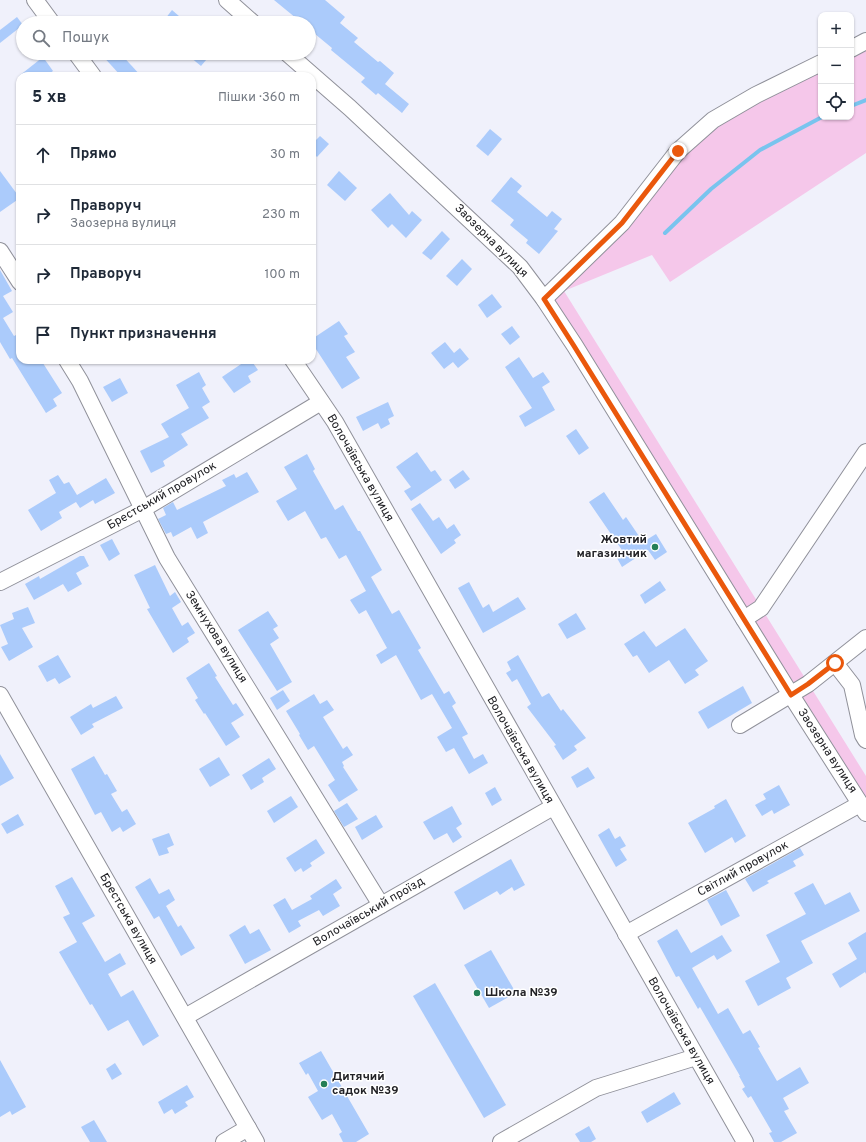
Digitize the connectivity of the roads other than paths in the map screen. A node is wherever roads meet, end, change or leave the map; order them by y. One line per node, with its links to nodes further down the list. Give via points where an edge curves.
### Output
1 (35, 0): 3 (street)
2 (227, 0): 4 (street)
3 (47, 16)
4 (245, 16)
5 (866, 41): 6 (street)
6 (854, 47)
7 (81, 60): 10 (street)
8 (296, 60): 11 (street, Заозерна вулиця)
9 (818, 64): 15 (street, via 713,120 678,151 622,223)
10 (90, 72)
11 (309, 72)
12 (316, 78): 15 (street, Заозерна вулиця, via 520,267)
13 (0, 250): 14 (street)
14 (16, 276)
15 (544, 299): 22 (street, Заозерна вулиця)
16 (69, 364): 20 (street, Земнухова вулиця)
17 (296, 364): 18 (street, Волочаївська вулиця)
18 (321, 402): 20 (street, Брестський провулок); 29 (street, Волочаївська вулиця, via 335,422)
19 (866, 452): 22 (street, via 761,608)
20 (143, 509): 21 (street, Брестський провулок); 31 (street, Земнухова вулиця, via 167,558)
21 (0, 582)
22 (744, 619): 26 (street, Заозерна вулиця)
23 (866, 638): 24 (street)
24 (835, 663): 26 (street); 28 (street, via 852,685)
25 (0, 695): 33 (street, Брестська вулиця)
26 (791, 695): 27 (street); 30 (street, Заозерна вулиця)
27 (740, 724)
28 (866, 740)
29 (553, 807): 31 (street, Волочаївський проїзд); 32 (street, Волочаївська вулиця)
30 (863, 808): 32 (street, Світлий провулок)
31 (381, 905): 33 (street, Волочаївський проїзд)
32 (626, 934): 34 (street, Волочаївська вулиця)
33 (185, 1017): 35 (street, Брестська вулиця)
34 (696, 1057): 38 (street, via 596,1088); 39 (street, Волочаївська вулиця)
35 (248, 1128): 36 (street); 37 (street, Брестська вулиця)
36 (224, 1142)
37 (256, 1142)
38 (501, 1142)
39 (744, 1142)

